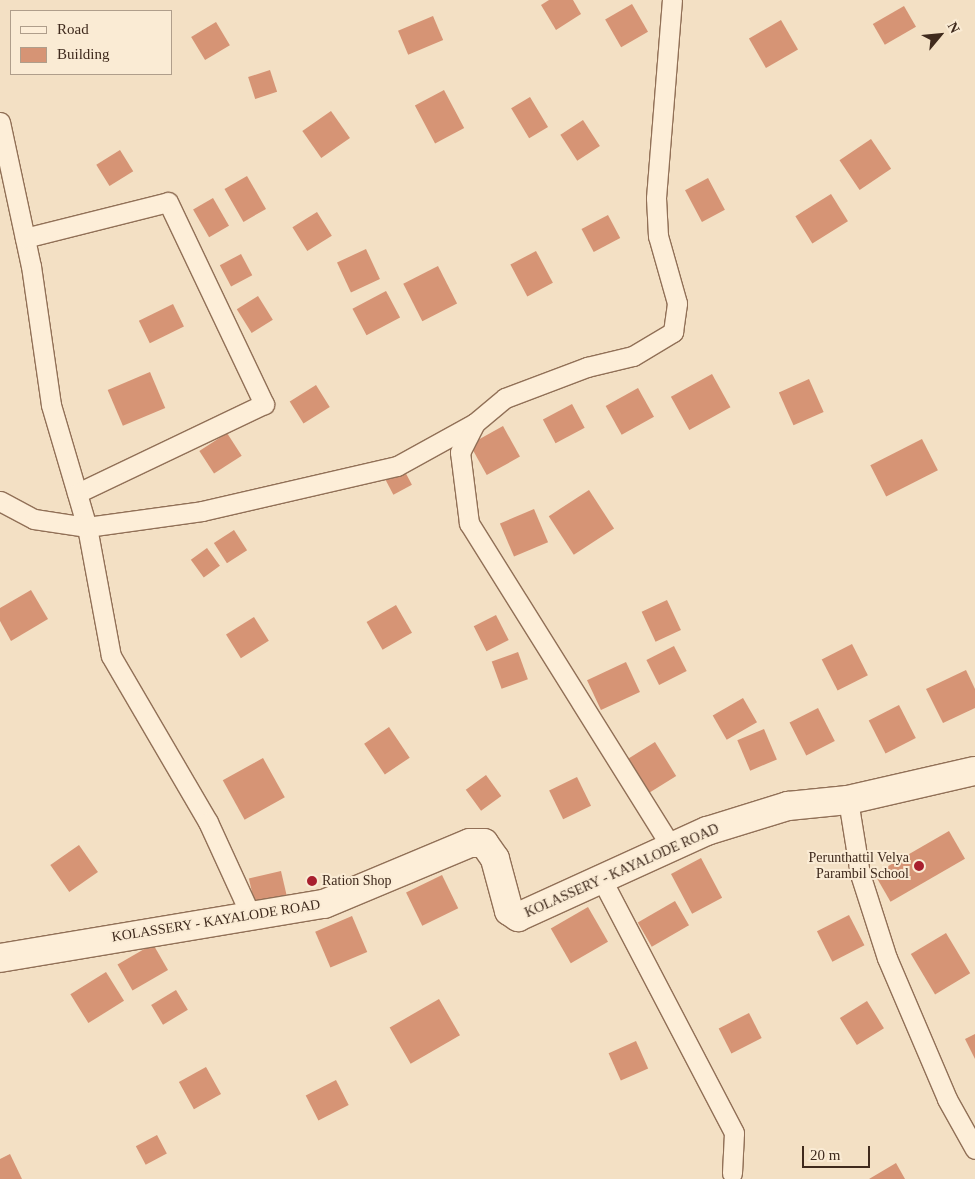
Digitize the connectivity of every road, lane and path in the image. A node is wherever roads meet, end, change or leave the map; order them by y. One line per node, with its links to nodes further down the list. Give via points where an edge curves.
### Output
1 (672, 0): 4 (street, via 656,198 658,236 676,303 673,332 633,356 587,367 505,398)
2 (0, 122): 3 (street)
3 (24, 238): 5 (street, via 51,405); 5 (street, via 168,202 264,404)
4 (475, 423): 7 (street, via 397,466 202,511); 10 (street, via 460,452 469,523)
5 (77, 493): 7 (street)
6 (0, 501): 7 (street, via 34,519)
7 (86, 527): 12 (street, via 111,656 208,822)
8 (975, 771): 9 (main road, KOLASSERY - KAYALODE ROAD)
9 (848, 800): 10 (main road, KOLASSERY - KAYALODE ROAD, via 788,806 707,831); 14 (street, via 860,874 887,958 947,1099)
10 (672, 848): 11 (main road, KOLASSERY - KAYALODE ROAD)
11 (602, 880): 12 (main road, KOLASSERY - KAYALODE ROAD, via 518,917 509,910 495,859 484,843 470,842 324,904); 15 (street, via 734,1133)
12 (250, 916): 13 (main road, KOLASSERY - KAYALODE ROAD)
13 (0, 958)
14 (975, 1150)
15 (732, 1173)

